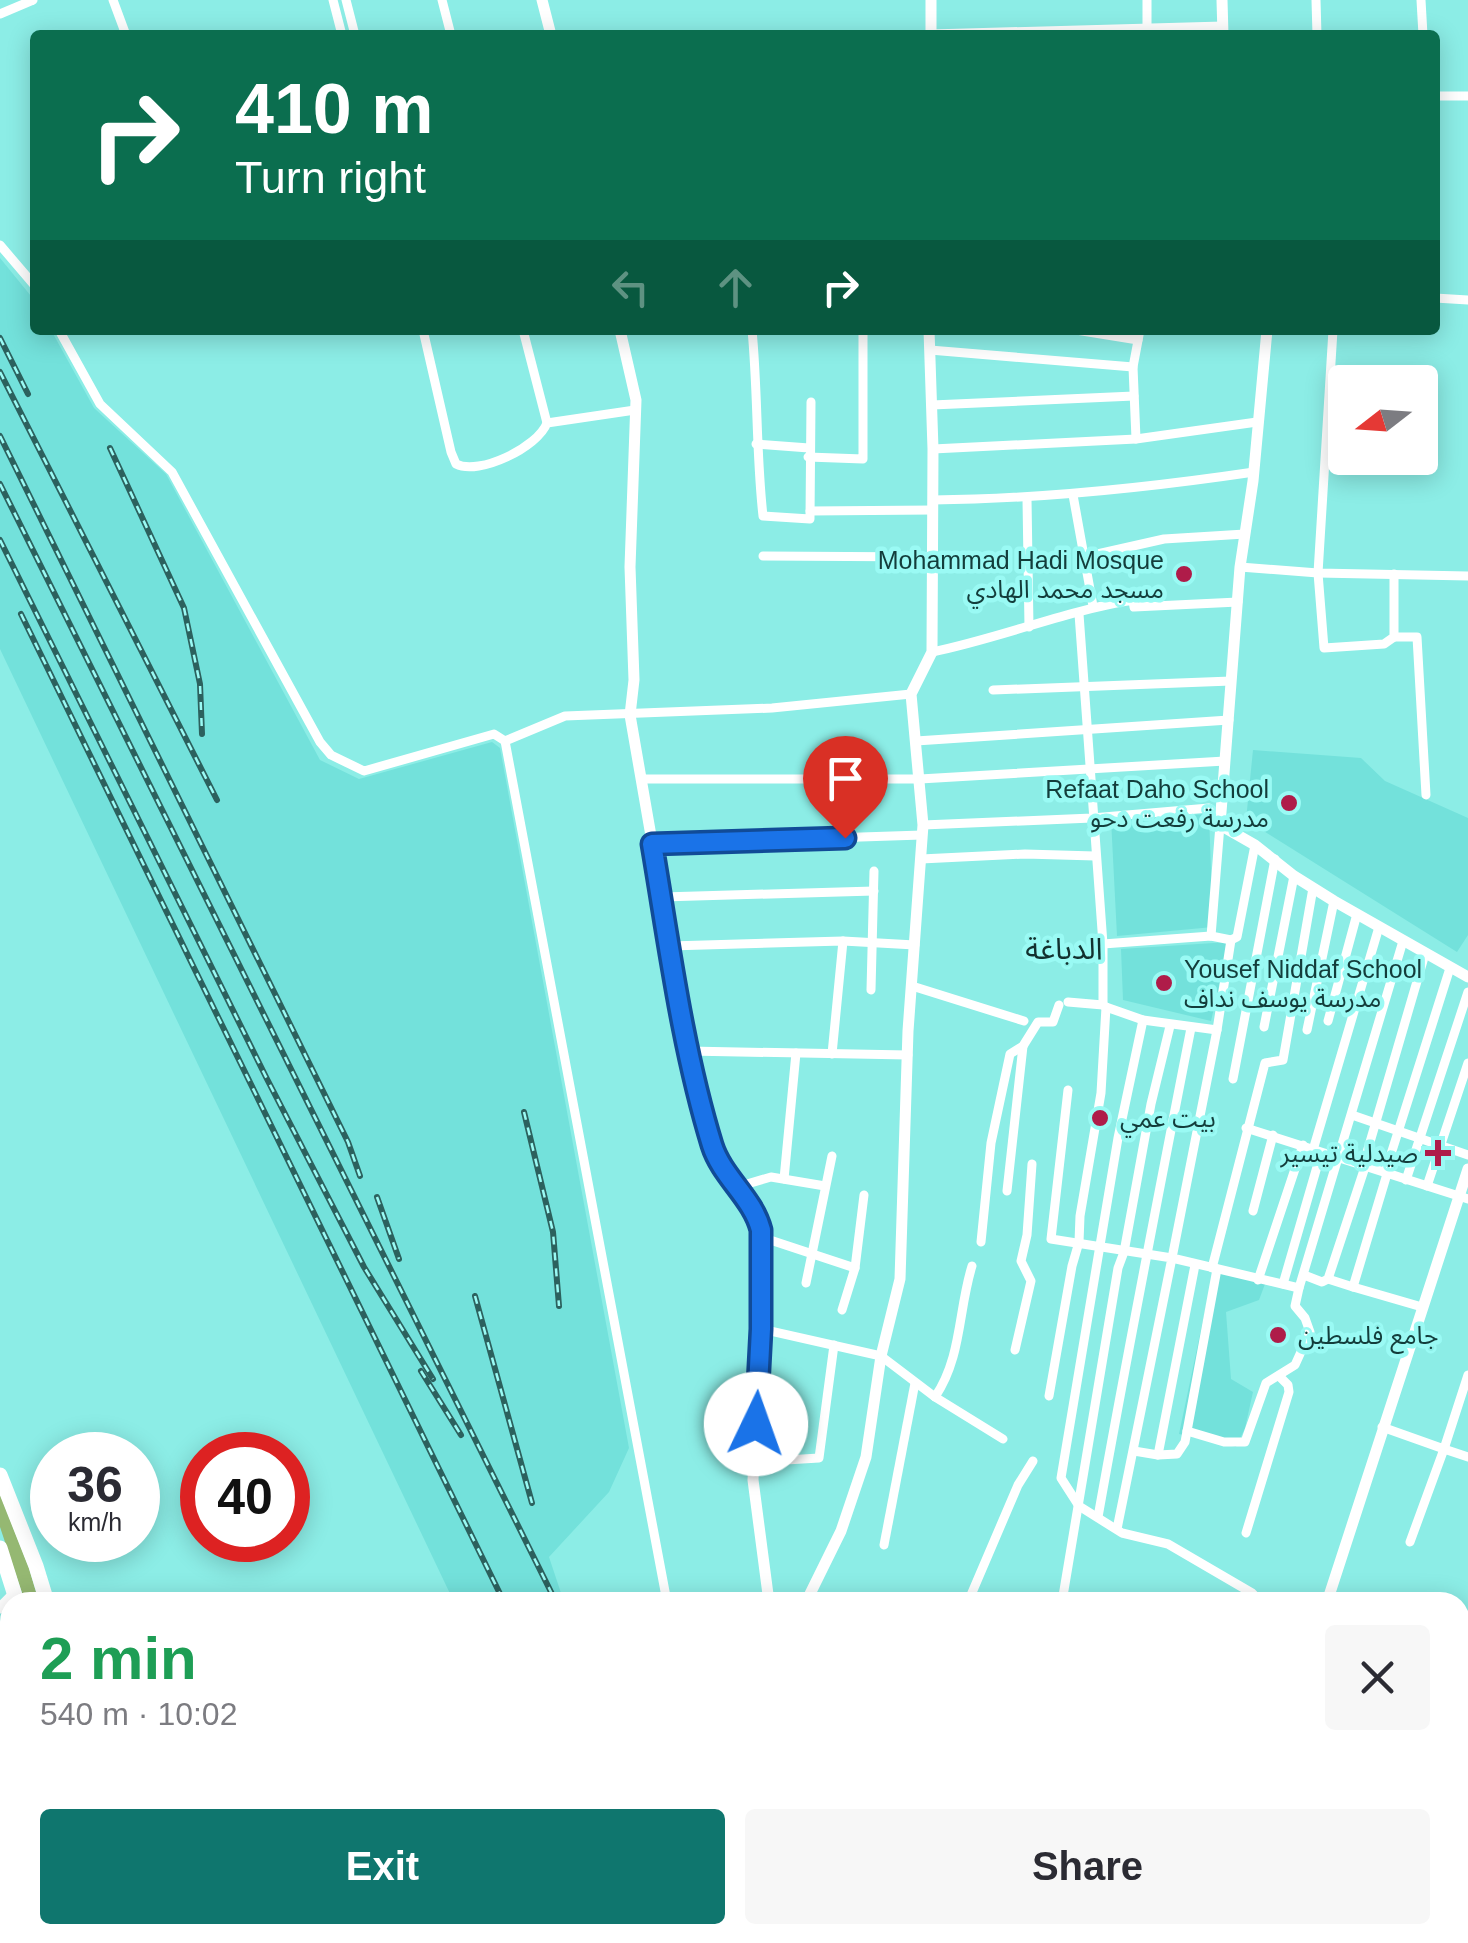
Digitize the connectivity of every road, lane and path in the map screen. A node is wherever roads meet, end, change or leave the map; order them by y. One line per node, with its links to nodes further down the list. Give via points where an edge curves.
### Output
1 (34, 0): 12 (street)
2 (113, 0): 13 (street)
3 (334, 0): 14 (street)
4 (346, 0): 15 (street)
5 (442, 0): 16 (street)
6 (542, 0): 17 (street)
7 (931, 0): 18 (street)
8 (1147, 0): 19 (street)
9 (1222, 0): 20 (street)
10 (1316, 0): 21 (street)
11 (1421, 0): 22 (street)
12 (0, 14)
13 (124, 30)
14 (341, 30)
15 (353, 30)
16 (450, 30)
17 (550, 30)
18 (931, 30)
19 (1139, 30): 20 (street)
20 (1223, 30)
21 (1316, 30)
22 (1423, 30)
23 (1440, 96): 24 (street)
24 (1468, 96)
25 (0, 246): 26 (street)
26 (30, 280)
27 (1440, 298): 28 (street)
28 (1468, 300)
29 (62, 335): 78 (street, via 100,404 172,472 331,755 364,771 494,734)
30 (424, 335): 46 (street, via 456,464 477,467 526,447)
31 (524, 335): 46 (street)
32 (621, 335): 44 (street)
33 (752, 335): 48 (street)
34 (863, 335): 50 (street, via 864,459)
35 (929, 335): 39 (street)
36 (1139, 335): 40 (street)
37 (1266, 335): 45 (street)
38 (1332, 335): 61 (street)
39 (930, 350): 40 (street); 43 (street)
40 (1133, 367): 41 (street)
41 (1134, 396): 43 (street); 47 (street)
42 (811, 402): 50 (street)
43 (932, 405): 49 (street)
44 (635, 410): 46 (street); 74 (street)
45 (1257, 422): 47 (street); 51 (street)
46 (547, 423)
47 (1136, 439): 49 (street)
48 (756, 444): 50 (street); 55 (street, via 763,516 810,518)
49 (934, 449): 54 (street)
50 (809, 453): 55 (street)
51 (1254, 472): 52 (street); 56 (street)
52 (1072, 495): 53 (street); 58 (street)
53 (1028, 499): 54 (street); 67 (street)
54 (933, 505): 55 (street); 59 (street)
55 (810, 511)
56 (1245, 534): 58 (street, via 1164,539); 60 (street)
57 (763, 556): 59 (street)
58 (1084, 556): 65 (street)
59 (932, 557): 69 (street)
60 (1240, 567): 61 (street); 64 (street)
61 (1318, 573): 62 (street); 68 (street, via 1324,648 1384,644)
62 (1394, 574): 63 (street); 68 (street)
63 (1468, 576)
64 (1238, 602): 65 (street); 70 (street)
65 (1093, 606): 66 (street)
66 (1079, 614): 67 (street); 71 (street)
67 (1029, 627): 69 (street)
68 (1394, 636): 83 (street, via 1417,637)
69 (932, 652): 73 (street)
70 (1232, 681): 71 (street); 75 (street)
71 (1084, 688): 72 (street); 76 (street)
72 (993, 690)
73 (911, 694): 74 (street); 77 (street)
74 (630, 715): 78 (street, via 565,716); 81 (street)
75 (1228, 720): 76 (street); 79 (street)
76 (1086, 730): 77 (street); 80 (street)
77 (916, 741): 82 (street)
78 (505, 742): 206 (street)
79 (1225, 761): 80 (street); 85 (street)
80 (1088, 769): 82 (street); 84 (street)
81 (641, 779): 82 (street); 87 (street)
82 (920, 779): 86 (street)
83 (1426, 794)
84 (1092, 818): 85 (street, via 1210,808); 86 (street); 89 (street)
85 (1220, 825): 88 (street); 100 (street)
86 (922, 830): 87 (street); 90 (street)
87 (652, 844): 96 (street)
88 (1255, 845): 91 (street); 101 (street)
89 (1095, 856): 90 (street); 105 (street)
90 (920, 859): 106 (street)
91 (1275, 859): 93 (street); 129 (street)
92 (874, 871): 95 (street)
93 (1294, 876): 94 (street); 119 (street)
94 (1314, 888): 97 (street); 133 (street, via 1282,1060 1265,1064)
95 (874, 890): 96 (street); 104 (street)
96 (662, 897): 107 (street)
97 (1334, 901): 98 (street); 122 (street)
98 (1356, 914): 99 (street); 117 (street)
99 (1379, 927): 102 (street); 138 (street)
100 (1211, 936): 101 (street); 105 (street)
101 (1231, 940): 121 (street)
102 (1402, 941): 108 (street); 131 (street)
103 (843, 942): 104 (street); 107 (street); 126 (street)
104 (872, 942): 106 (street); 112 (street)
105 (1104, 944): 114 (street)
106 (915, 945): 111 (street)
107 (670, 946): 124 (street)
108 (1425, 954): 109 (street); 132 (street)
109 (1450, 968): 110 (street); 134 (street)
110 (1468, 978)
111 (912, 986): 116 (street); 127 (street)
112 (872, 990)
113 (1468, 992): 136 (street)
114 (1105, 1006): 115 (street); 123 (street, via 1063,1004 1053,1022 1038,1022 1028,1032); 159 (street, via 1101,1093)
115 (1144, 1020): 118 (street); 160 (street)
116 (1024, 1021)
117 (1328, 1021)
118 (1170, 1026): 120 (street); 161 (street)
119 (1264, 1027)
120 (1191, 1028): 121 (street); 163 (street)
121 (1217, 1030): 164 (street)
122 (1306, 1030)
123 (1023, 1046): 151 (street); 158 (street, via 1010,1054)
124 (688, 1051): 125 (street); 150 (street, via 714,1152)
125 (796, 1053): 126 (street); 146 (street)
126 (832, 1054): 127 (street)
127 (908, 1055): 181 (street, via 900,1280)
128 (1468, 1063): 137 (street)
129 (1233, 1079)
130 (1068, 1090): 157 (street)
131 (1352, 1115): 132 (street); 141 (street)
132 (1377, 1122): 134 (street); 143 (street)
133 (1246, 1128): 135 (street); 168 (street)
134 (1398, 1131): 136 (street); 145 (street)
135 (1274, 1135): 138 (street); 154 (street)
136 (1418, 1138): 137 (street); 147 (street)
137 (1439, 1146): 139 (street); 149 (street)
138 (1313, 1149): 141 (street); 171 (street); 173 (street)
139 (1468, 1155)
140 (832, 1156): 148 (street)
141 (1338, 1158): 143 (street); 169 (street)
142 (1032, 1164): 155 (street)
143 (1364, 1166): 145 (street); 170 (street)
144 (1468, 1169): 153 (street)
145 (1386, 1173): 147 (street); 174 (street)
146 (784, 1178): 148 (street); 150 (street)
147 (1406, 1180): 149 (street)
148 (824, 1186): 162 (street)
149 (1427, 1186): 153 (street)
150 (737, 1187): 156 (street)
151 (1007, 1191)
152 (864, 1196): 167 (street)
153 (1464, 1198): 176 (street)
154 (1253, 1212)
155 (1027, 1235): 157 (street); 180 (street, via 1021,1265 1031,1281)
156 (762, 1236): 162 (street); 178 (street)
157 (1051, 1239): 159 (street)
158 (980, 1242)
159 (1079, 1242): 160 (street); 185 (street)
160 (1102, 1247): 161 (street); 197 (street, via 1062,1478)
161 (1124, 1252): 163 (street); 197 (street)
162 (812, 1253): 167 (street); 172 (street)
163 (1148, 1256): 164 (street); 198 (street)
164 (1172, 1258): 165 (street); 191 (street)
165 (1195, 1265): 168 (street); 193 (street)
166 (972, 1266): 186 (street, via 956,1354)
167 (855, 1268): 177 (street)
168 (1214, 1269): 171 (street); 188 (street)
169 (1304, 1275): 170 (street); 175 (street)
170 (1328, 1279): 174 (street)
171 (1258, 1280): 173 (street)
172 (806, 1283)
173 (1283, 1284): 175 (street)
174 (1353, 1286): 176 (street)
175 (1300, 1288): 182 (street, via 1296,1306 1310,1332 1300,1358)
176 (1422, 1307): 187 (street)
177 (842, 1310)
178 (761, 1329): 179 (street); 192 (street)
179 (834, 1346): 181 (street); 192 (street, via 819,1458)
180 (1015, 1350)
181 (882, 1356): 184 (street); 208 (street, via 866,1457 842,1531)
182 (1279, 1376): 188 (street, via 1266,1383 1245,1442); 200 (street, via 1289,1392)
183 (1468, 1376): 190 (street)
184 (915, 1383): 186 (street); 202 (street)
185 (1049, 1396)
186 (935, 1397): 189 (street)
187 (1382, 1426): 190 (street); 212 (street)
188 (1187, 1431): 193 (street, via 1178,1454)
189 (1003, 1439)
190 (1444, 1448): 194 (street); 201 (street)
191 (1134, 1451): 193 (street); 199 (street)
192 (755, 1455): 207 (street)
193 (1158, 1456)
194 (1468, 1457)
195 (1032, 1461): 209 (street)
196 (0, 1475): 205 (main road)
197 (1079, 1506): 198 (street); 210 (street)
198 (1098, 1517): 199 (street)
199 (1117, 1529): 211 (street, via 1183,1550)
200 (1246, 1533)
201 (1410, 1542)
202 (884, 1545)
203 (0, 1548): 204 (main road)
204 (14, 1592)
205 (43, 1592)
206 (665, 1592)
207 (769, 1592)
208 (811, 1592)
209 (972, 1592)
210 (1064, 1592)
211 (1250, 1592)
212 (1330, 1592)

